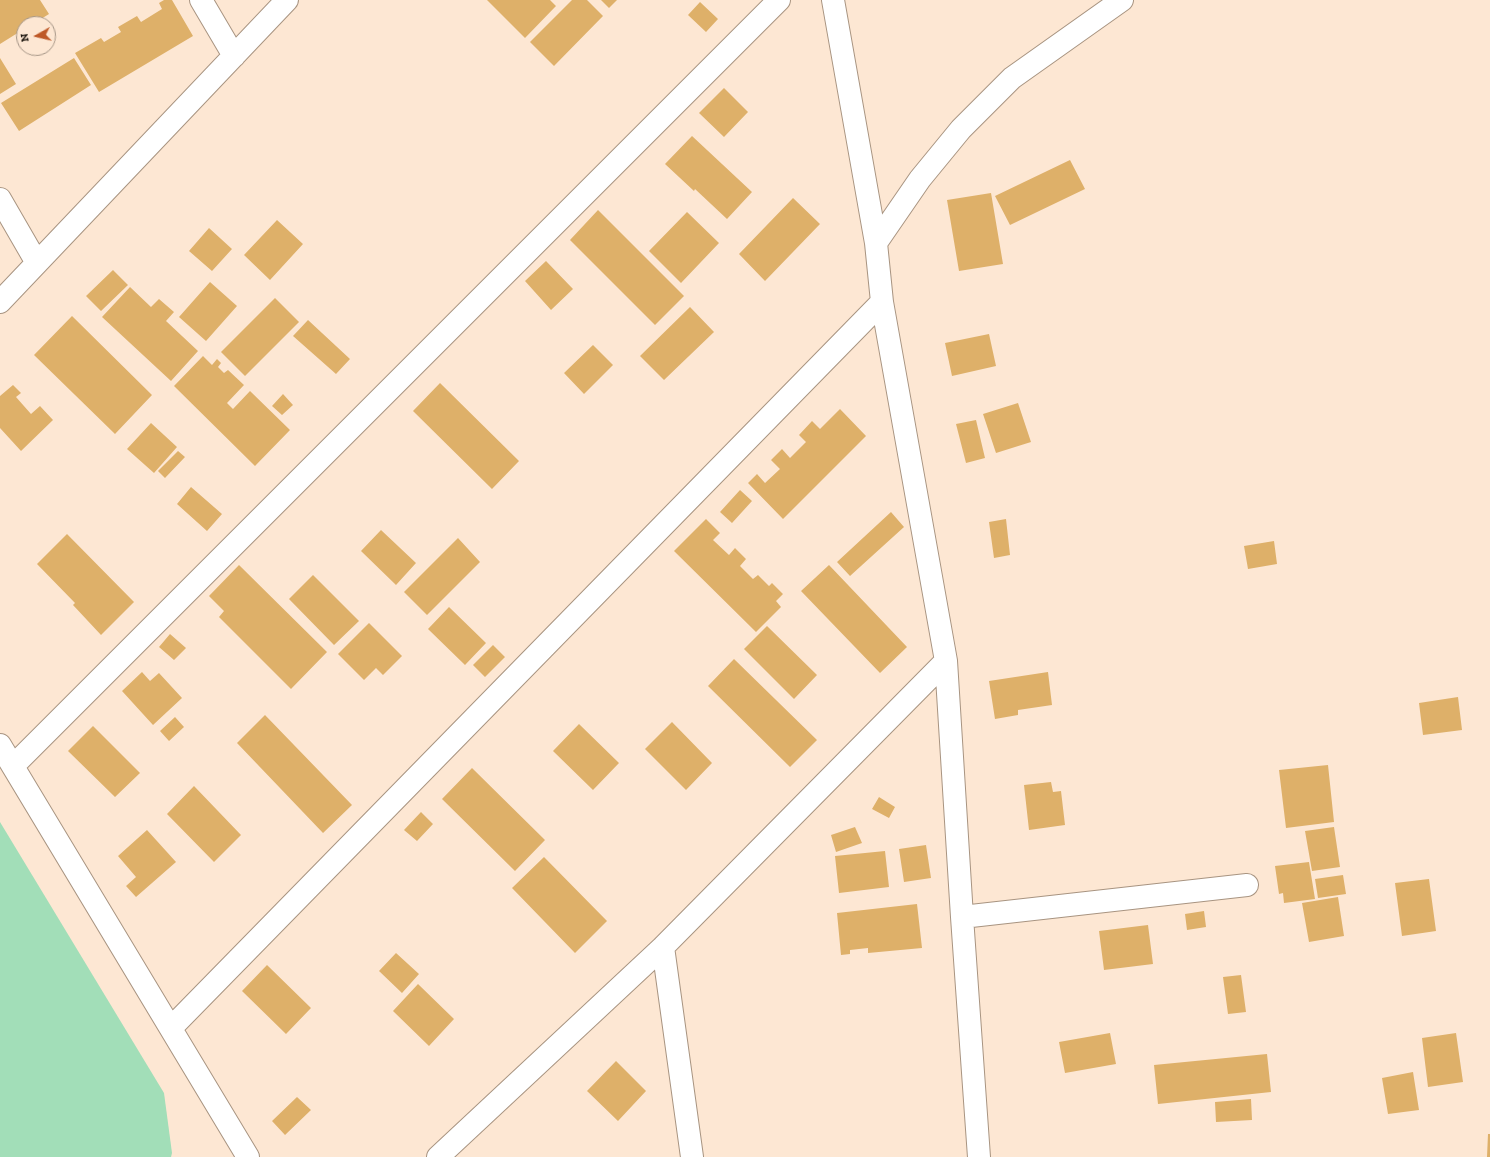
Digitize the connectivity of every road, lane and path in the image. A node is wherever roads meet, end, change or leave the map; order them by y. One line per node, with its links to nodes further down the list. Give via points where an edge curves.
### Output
1 (201, 0): 6 (street)
2 (287, 0): 6 (street)
3 (779, 0): 14 (street)
4 (833, 0): 8 (street)
5 (1122, 0): 8 (street, via 1012,78 961,129 920,179)
6 (234, 56): 9 (street)
7 (0, 199): 9 (street)
8 (876, 243): 11 (street)
9 (37, 263): 10 (street)
10 (0, 302)
11 (882, 302): 12 (street); 18 (street)
12 (946, 661): 16 (street); 17 (street)
13 (0, 745): 14 (street)
14 (13, 766): 18 (street)
15 (1247, 885): 16 (street)
16 (962, 917): 22 (street)
17 (663, 947): 20 (street); 21 (street)
18 (171, 1028): 19 (street)
19 (248, 1157)
20 (438, 1157)
21 (692, 1157)
22 (979, 1157)

